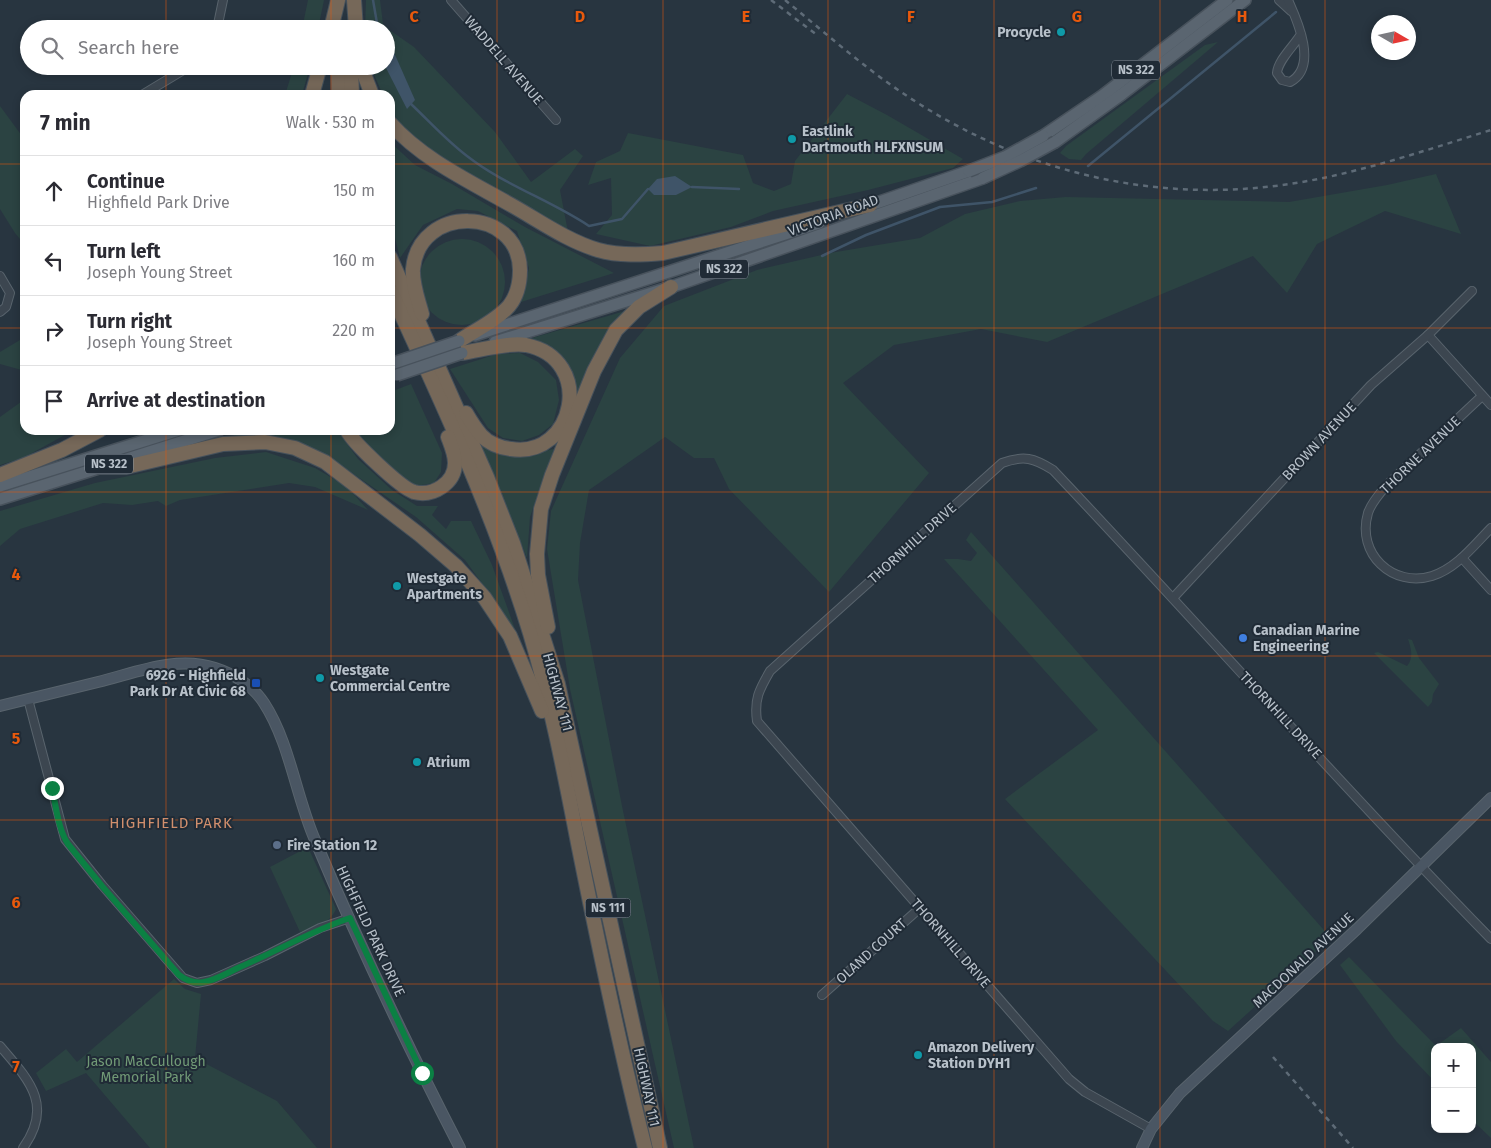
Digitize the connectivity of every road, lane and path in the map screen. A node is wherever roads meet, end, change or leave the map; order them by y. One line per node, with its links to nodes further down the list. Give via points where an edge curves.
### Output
1 (223, 0): 10 (street)
2 (339, 0): 11 (highway); 12 (highway)
3 (354, 0): 13 (highway); 14 (highway)
4 (451, 0): 26 (street, WADDELL AVENUE)
5 (1227, 0): 28 (main road, VICTORIA ROAD / NS 322, bridge, via 1096,101 1043,136 970,171)
6 (1245, 0): 31 (main road, VICTORIA ROAD / NS 322, bridge, via 1055,142 1020,161 983,178)
7 (1279, 0): 9 (street)
8 (1288, 0): 9 (street)
9 (1294, 14): 15 (street)
10 (219, 20)
11 (333, 20)
12 (338, 20)
13 (352, 20)
14 (355, 20)
15 (1301, 34): 15 (street, via 1277,68 1276,73 1282,80 1290,82 1301,72 1304,60)
16 (175, 75): 21 (street)
17 (318, 75): 22 (highway)
18 (338, 75): 23 (highway)
19 (351, 75): 24 (highway)
20 (364, 75): 25 (highway)
21 (150, 90)
22 (313, 90)
23 (339, 90)
24 (352, 90)
25 (370, 90)
26 (556, 120)
27 (395, 129): 28 (highway, via 423,154 567,237 600,251 640,255 663,253)
28 (870, 205): 38 (main road, VICTORIA ROAD / NS 322)
29 (395, 269): 39 (highway, HIGHWAY 111 / NS 111)
30 (0, 276): 34 (street, via 10,293 6,307)
31 (671, 288): 38 (main road, VICTORIA ROAD / NS 322); 57 (highway, via 639,307 616,330 594,371 541,509 538,575)
32 (1472, 291): 36 (street, BROWN AVENUE)
33 (395, 301): 37 (highway, HIGHWAY 111 / NS 111)
34 (0, 312)
35 (395, 313): 37 (highway)
36 (1428, 335): 43 (street); 56 (street, BROWN AVENUE, via 1384,372 1341,416)
37 (412, 339): 42 (highway, HIGHWAY 111 / NS 111)
38 (461, 347): 39 (highway, via 504,312 519,284 520,265 507,238 491,226 474,221 440,227 427,237 415,260 414,281); 40 (main road, VICTORIA ROAD / NS 322, bridge); 41 (highway, via 517,344 538,349 556,360 566,374 570,392 568,410 560,428 536,446 516,450 502,447 481,434)
39 (433, 356): 41 (highway, HIGHWAY 111 / NS 111)
40 (395, 369)
41 (443, 379): 57 (highway, HIGHWAY 111 / NS 111, via 513,543)
42 (438, 395): 48 (highway, via 455,466 451,477 437,490 420,493 408,489); 60 (highway, HIGHWAY 111 / NS 111, via 479,487 516,589 531,635)
43 (1482, 396): 44 (street); 54 (street, THORNE AVENUE, via 1387,485 1368,513 1366,534 1372,552 1382,567 1392,573 1412,578 1432,576)
44 (1491, 405)
45 (90, 435): 50 (highway)
46 (163, 435): 51 (main road, NS 322)
47 (203, 435): 49 (main road, NS 322)
48 (350, 435)
49 (99, 467): 52 (main road, NS 322); 60 (highway, via 126,467 223,444 265,442 295,448 325,462 420,535 456,566 484,597 510,636 539,702 556,762)
50 (0, 475)
51 (0, 486)
52 (0, 499)
53 (1491, 528): 54 (street, THORNE AVENUE)
54 (1462, 558): 55 (street)
55 (1491, 590)
56 (1173, 598): 62 (street, THORNHILL DRIVE); 63 (street, THORNHILL DRIVE, via 1052,470 1037,460 1013,459 1002,463 770,671 758,691 757,721)
57 (558, 684): 72 (highway, HIGHWAY 111 / NS 111)
58 (28, 700): 59 (street, HIGHFIELD PARK DRIVE); 64 (street, HIGHFIELD PARK DRIVE, via 179,663 212,667 242,681 261,698 270,715 314,838); 64 (street, via 65,839 183,978 197,983 211,980 320,928)
59 (0, 706)
60 (567, 779): 71 (highway, HIGHWAY 111 / NS 111, via 614,1020)
61 (1491, 798): 62 (street, MACDONALD AVENUE)
62 (1420, 866): 65 (street, THORNHILL DRIVE); 68 (street, MACDONALD AVENUE, via 1180,1093)
63 (920, 908): 66 (street, OLAND COURT); 68 (street, THORNHILL DRIVE, via 1069,1079 1085,1092)
64 (350, 918): 70 (street, HIGHFIELD PARK DRIVE)
65 (1491, 939)
66 (822, 994)
67 (0, 1046): 69 (street, via 22,1073 37,1104 31,1136)
68 (1151, 1129): 73 (street, MACDONALD AVENUE)
69 (23, 1148)
70 (460, 1148)
71 (644, 1148)
72 (661, 1148)
73 (1142, 1148)

